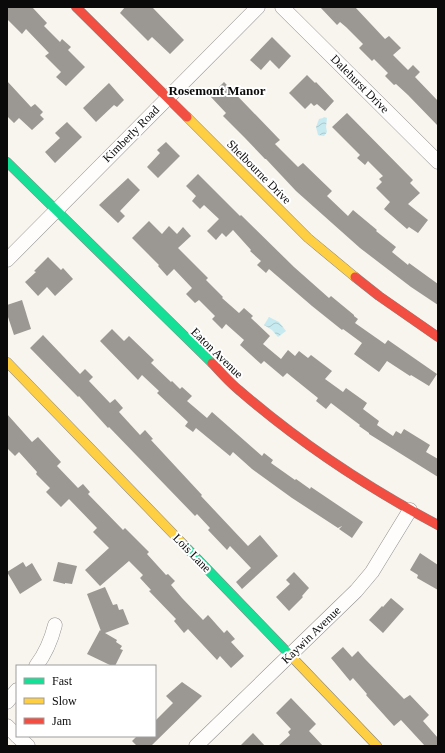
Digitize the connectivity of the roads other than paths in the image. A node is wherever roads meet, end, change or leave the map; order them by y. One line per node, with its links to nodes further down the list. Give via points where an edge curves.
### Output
1 (76, 7): 4 (street, Shelbourne Drive)
2 (258, 7): 4 (street, Kimberly Road)
3 (282, 7): 6 (street, Dalehurst Drive)
4 (168, 98): 7 (street, Kimberly Road); 9 (street, Shelbourne Drive, via 308,238 379,296)
5 (7, 162): 7 (street, Eaton Avenue)
6 (438, 162)
7 (56, 211): 8 (street); 11 (street, Eaton Avenue, via 240,391 302,440)
8 (7, 260)
9 (438, 337)
10 (7, 362): 14 (street, Lois Lane)
11 (410, 510): 12 (street, Eaton Avenue); 14 (street, Kaywin Avenue, via 365,582)
12 (438, 525)
13 (55, 625): 15 (street, via 50,643)
14 (290, 655): 22 (street, Kaywin Avenue); 23 (street, Lois Lane)
15 (37, 665)
16 (16, 691): 17 (street)
17 (7, 702)
18 (7, 726): 19 (street)
19 (16, 735)
20 (18, 737): 21 (street)
21 (28, 746)
22 (196, 746)
23 (377, 746)

